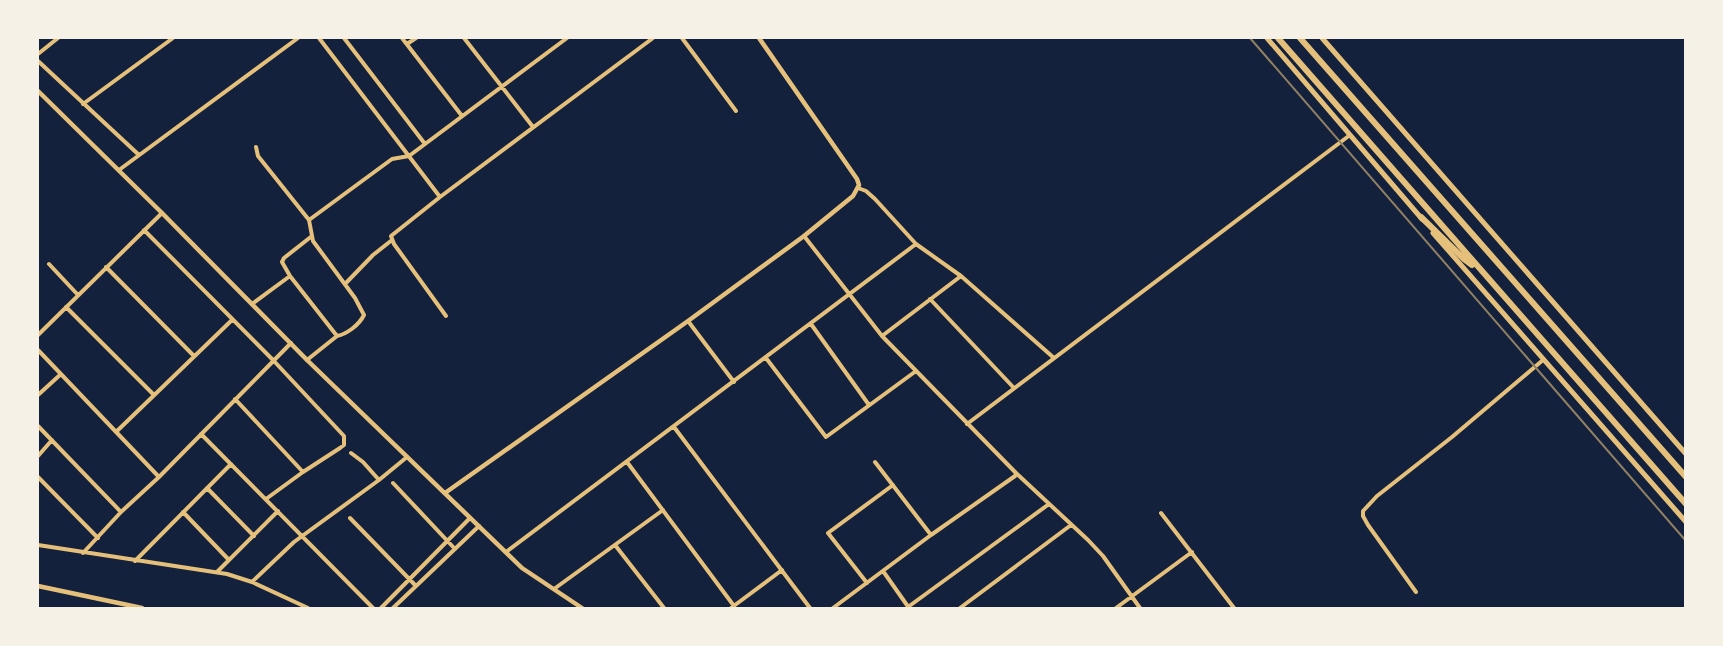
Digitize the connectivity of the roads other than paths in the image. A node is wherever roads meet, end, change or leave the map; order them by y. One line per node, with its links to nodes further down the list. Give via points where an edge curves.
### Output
1 (58, 38): 18 (street)
2 (172, 38): 22 (street)
3 (298, 38): 29 (street)
4 (319, 38): 30 (street)
5 (345, 38): 27 (street)
6 (402, 38): 17 (street)
7 (416, 38): 17 (street)
8 (464, 38): 20 (street)
9 (564, 38): 20 (street)
10 (653, 38): 25 (street)
11 (682, 38): 23 (street)
12 (760, 38): 32 (street, via 857,179)
13 (1267, 38): 26 (main road)
14 (1278, 38): 44 (highway)
15 (1300, 38): 93 (highway)
16 (1322, 38): 83 (main road)
17 (407, 44): 24 (street)
18 (38, 54)
19 (38, 61): 22 (street)
20 (502, 86): 24 (street); 25 (street)
21 (38, 91): 31 (street)
22 (84, 104): 29 (street)
23 (736, 111)
24 (462, 116): 27 (street)
25 (533, 127): 33 (street)
26 (1351, 134): 35 (main road); 64 (street)
27 (425, 144): 30 (street)
28 (256, 147): 36 (street, via 258,156)
29 (139, 155): 31 (street)
30 (409, 156): 33 (street); 36 (street, via 392,159)
31 (119, 170): 34 (street)
32 (858, 188): 39 (street); 41 (street, via 875,199)
33 (440, 197): 40 (street, via 394,232)
34 (162, 213): 37 (street); 51 (street)
35 (1421, 218): 44 (highway); 67 (main road)
36 (309, 220): 38 (street)
37 (144, 230): 43 (street); 54 (street)
38 (312, 236): 45 (street, via 284,258 282,262); 47 (street)
39 (804, 236): 49 (street); 55 (street)
40 (392, 240): 47 (street); 53 (street)
41 (916, 244): 46 (street); 49 (street)
42 (49, 264): 48 (street)
43 (106, 267): 48 (street); 62 (street)
44 (1483, 273): 101 (highway)
45 (290, 276): 51 (street); 58 (street)
46 (961, 276): 50 (street); 64 (street)
47 (345, 284): 58 (street, via 364,315 350,330)
48 (78, 295): 52 (street)
49 (850, 295): 56 (street); 59 (street)
50 (930, 299): 59 (street); 71 (street)
51 (252, 304): 60 (street)
52 (66, 307): 57 (street); 73 (street)
53 (446, 316)
54 (232, 320): 62 (street); 65 (street)
55 (688, 321): 70 (street); 98 (street)
56 (811, 324): 63 (street); 75 (street)
57 (38, 335)
58 (337, 336): 66 (street)
59 (882, 336): 68 (street)
60 (291, 342): 65 (street); 66 (street)
61 (38, 350): 69 (street)
62 (194, 356): 73 (street)
63 (766, 358): 70 (street); 75 (street, via 825,437)
64 (1054, 358): 71 (street)
65 (273, 360): 74 (street); 89 (street, via 344,436 340,448)
66 (307, 360): 85 (street)
67 (1543, 360): 109 (main road); 134 (street, via 1363,511 1362,516)
68 (916, 371): 75 (street); 76 (street)
69 (61, 374): 72 (street); 79 (street)
70 (734, 382): 78 (street)
71 (1014, 388): 76 (street)
72 (38, 395)
73 (154, 395): 79 (street)
74 (235, 399): 80 (street); 89 (street)
75 (869, 405)
76 (967, 424): 90 (street)
77 (38, 426): 81 (street)
78 (674, 427): 86 (street); 125 (street)
79 (116, 432): 92 (street)
80 (201, 434): 88 (street); 92 (street)
81 (52, 440): 84 (street); 103 (street)
82 (351, 453): 94 (street)
83 (1686, 454)
84 (38, 456)
85 (407, 457): 94 (street); 98 (street)
86 (627, 462): 102 (street); 120 (street)
87 (875, 462): 96 (street)
88 (231, 464): 97 (street); 99 (street)
89 (303, 472): 99 (street)
90 (1016, 473): 100 (street); 112 (street)
91 (38, 477): 115 (street)
92 (159, 477): 103 (street)
93 (1686, 477)
94 (379, 480): 114 (street)
95 (393, 483): 116 (street)
96 (893, 484): 112 (street); 130 (street, via 828,533)
97 (207, 488): 104 (street); 113 (street)
98 (445, 493): 108 (street)
99 (266, 499): 105 (street)
100 (1049, 504): 110 (street); 138 (street)
101 (1686, 504)
102 (663, 510): 117 (street); 136 (street)
103 (121, 512): 115 (street)
104 (183, 512): 123 (street); 124 (street)
105 (278, 512): 113 (street); 114 (street)
106 (1161, 513): 121 (street)
107 (350, 518): 128 (street)
108 (470, 518): 111 (street); 116 (street)
109 (1686, 522)
110 (1071, 525): 135 (street, via 1103,556); 147 (street)
111 (479, 526): 119 (street); 120 (street)
112 (931, 535): 126 (street)
113 (254, 536): 123 (street)
114 (303, 536): 129 (street); 141 (street)
115 (98, 538): 122 (street)
116 (448, 541): 119 (street); 128 (street)
117 (615, 544): 133 (street); 145 (street)
118 (38, 546): 122 (street)
119 (455, 549): 132 (street)
120 (506, 552): 133 (street)
121 (1192, 552): 135 (street); 150 (street)
122 (83, 553): 124 (street)
123 (229, 560): 127 (street)
124 (135, 561): 127 (street)
125 (782, 570): 136 (street); 146 (street)
126 (883, 571): 130 (street); 138 (street)
127 (216, 573): 129 (street)
128 (410, 579): 132 (street); 142 (street)
129 (252, 582): 140 (street)
130 (867, 583): 137 (street)
131 (38, 586): 139 (street)
132 (416, 586): 143 (street)
133 (554, 590): 144 (street)
134 (1416, 592)
135 (1132, 597): 148 (street); 149 (street)
136 (732, 607)
137 (837, 607)
138 (909, 608)
139 (142, 609)
140 (309, 609)
141 (373, 609)
142 (381, 609)
143 (393, 609)
144 (582, 609)
145 (664, 609)
146 (810, 609)
147 (960, 609)
148 (1116, 609)
149 (1140, 609)
150 (1234, 609)

